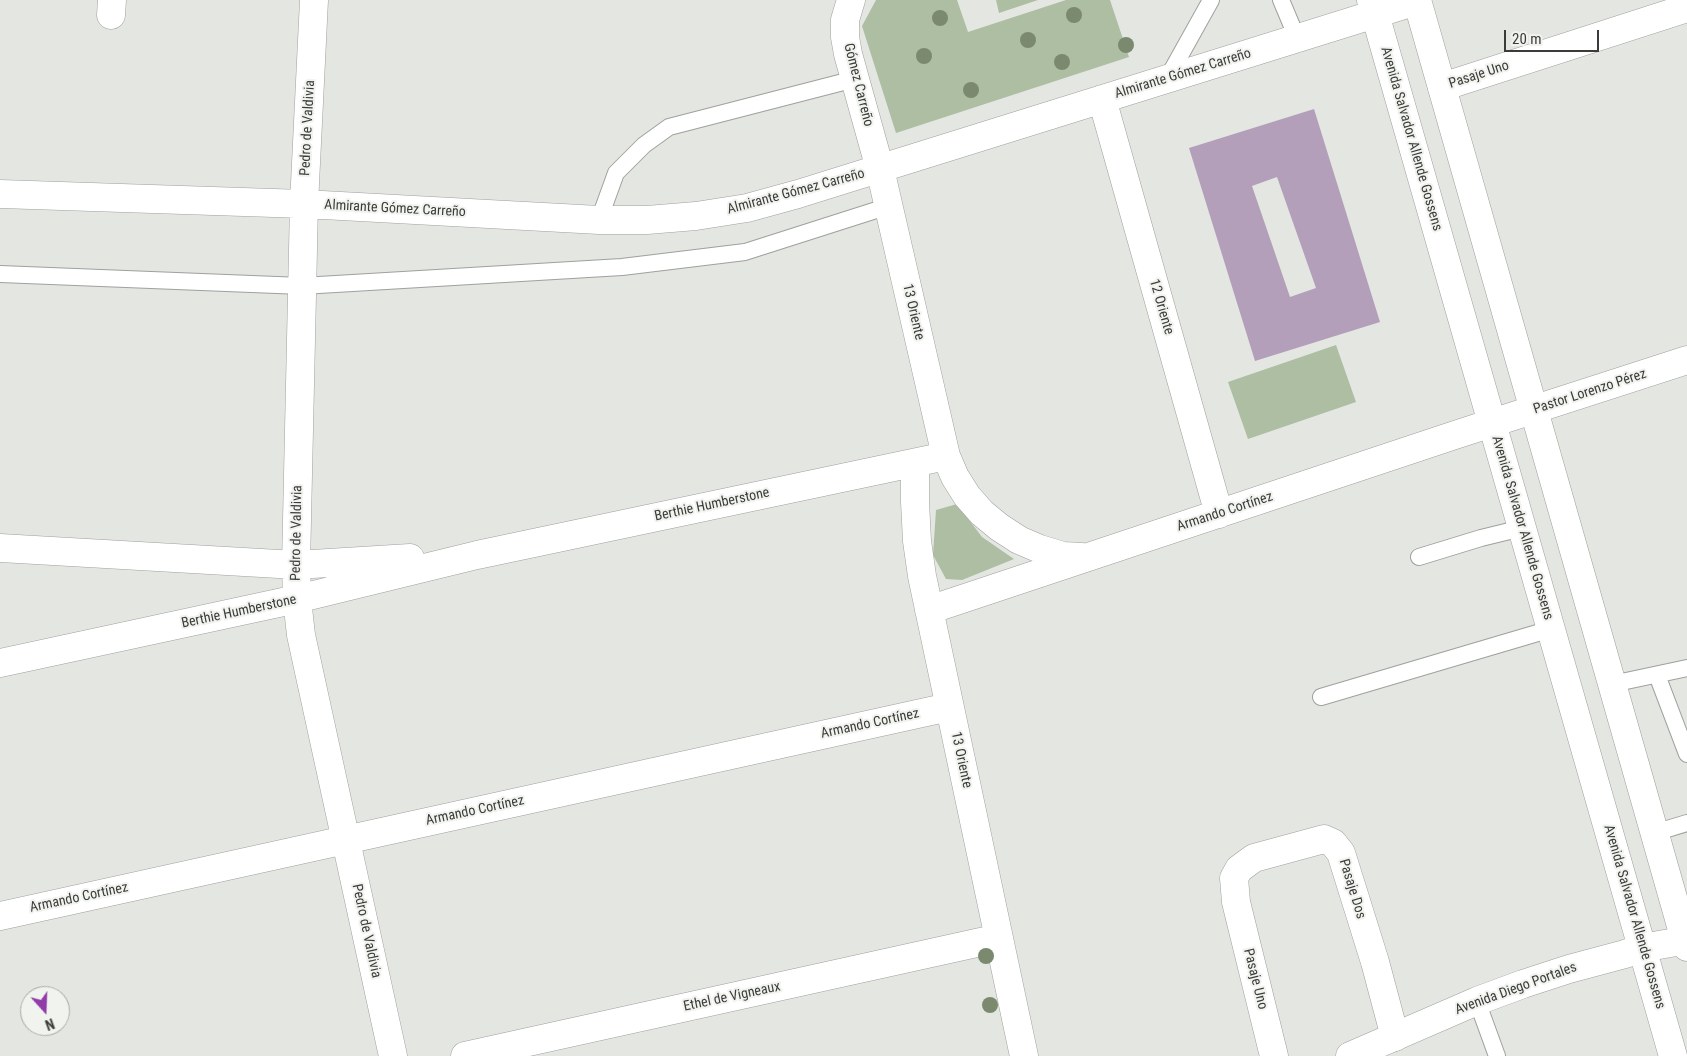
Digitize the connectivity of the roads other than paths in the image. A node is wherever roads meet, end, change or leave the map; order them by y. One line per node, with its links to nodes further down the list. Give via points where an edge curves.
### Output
1 (314, 0): 15 (street, Pedro de Valdivia)
2 (851, 0): 9 (street, Gómez Carreño, via 845,20 845,37)
3 (1211, 0): 10 (lane)
4 (1281, 0): 8 (lane)
5 (1417, 0): 6 (street, Almirante Gómez Carreño); 11 (street)
6 (1373, 7): 8 (street, Almirante Gómez Carreño); 22 (street, Avenida Salvador Allende Gossens)
7 (1687, 8): 11 (street, Pasaje Uno)
8 (1297, 38): 10 (street, Almirante Gómez Carreño)
9 (855, 79): 13 (street, Gómez Carreño); 17 (lane, via 669,128 644,145 616,173)
10 (1167, 79): 12 (street, Almirante Gómez Carreño)
11 (1442, 87): 21 (street)
12 (1102, 99): 13 (street, Almirante Gómez Carreño); 25 (street, 12 Oriente)
13 (880, 169): 16 (street, 13 Oriente); 17 (street, Almirante Gómez Carreño, via 747,208 648,220)
14 (0, 194): 15 (street, Almirante Gómez Carreño)
15 (304, 204): 17 (street, Almirante Gómez Carreño); 19 (street, Pedro de Valdivia)
16 (888, 206): 19 (lane, via 745,252 622,267); 23 (street, 13 Oriente)
17 (599, 220)
18 (0, 274): 19 (lane)
19 (302, 286): 31 (street, Pedro de Valdivia)
20 (1687, 360): 21 (street, Pastor Lorenzo Pérez)
21 (1534, 410): 22 (street, Pastor Lorenzo Pérez); 38 (street)
22 (1492, 424): 25 (street, Armando Cortínez); 26 (street, Avenida Salvador Allende Gossens)
23 (946, 456): 24 (street, Berthie Humberstone); 30 (street, 13 Oriente, via 967,496 999,527 1040,550)
24 (915, 463): 28 (street, Berthie Humberstone); 33 (street, 13 Oriente, via 917,541)
25 (1219, 514): 30 (street, Armando Cortínez)
26 (1522, 528): 29 (lane); 34 (street, Avenida Salvador Allende Gossens)
27 (0, 548): 31 (street, Berthie Humberstone)
28 (477, 554): 31 (street, Berthie Humberstone); 32 (street, Berthie Humberstone)
29 (1419, 557)
30 (1087, 558): 33 (street, Armando Cortínez)
31 (296, 565): 32 (street, Pedro de Valdivia)
32 (297, 599): 35 (street, Berthie Humberstone); 44 (street, Pedro de Valdivia)
33 (929, 610): 40 (street, 13 Oriente)
34 (1551, 629): 39 (lane); 49 (street, Avenida Salvador Allende Gossens)
35 (0, 663)
36 (1687, 668): 37 (lane)
37 (1657, 674): 38 (lane); 41 (lane)
38 (1612, 684): 43 (street)
39 (1321, 697)
40 (950, 707): 44 (street, Armando Cortínez); 47 (street, 13 Oriente)
41 (1687, 754)
42 (1687, 823): 43 (lane)
43 (1654, 833): 48 (street)
44 (346, 840): 46 (street, Armando Cortínez); 52 (street, Pedro de Valdivia)
45 (1236, 902): 51 (street, Pasaje Dos, via 1234,878 1254,858 1324,839 1333,843 1341,853); 55 (street, Pasaje Uno)
46 (0, 916)
47 (999, 938): 53 (street, Ethel de Vigneaux); 54 (street, 13 Oriente)
48 (1686, 943): 49 (street, Avenida Diego Portales)
49 (1642, 948): 50 (street, Avenida Diego Portales); 58 (street, Avenida Salvador Allende Gossens)
50 (1477, 1001): 51 (street, Avenida Diego Portales); 57 (lane)
51 (1395, 1037): 56 (street, Avenida Diego Portales)
52 (392, 1056)
53 (465, 1056)
54 (1024, 1056)
55 (1274, 1056)
56 (1350, 1056)
57 (1497, 1056)
58 (1673, 1056)

